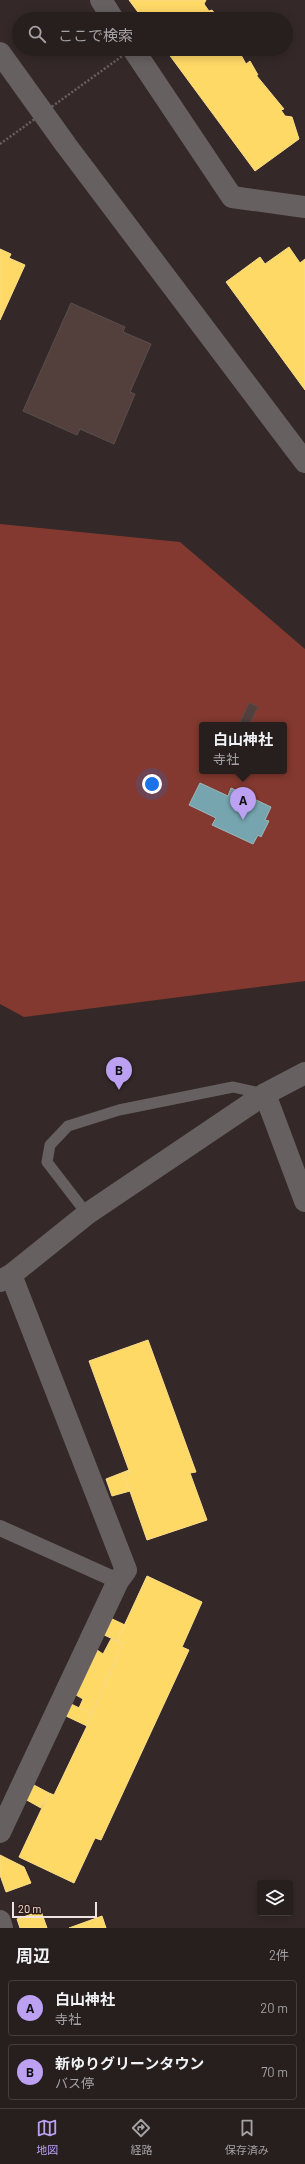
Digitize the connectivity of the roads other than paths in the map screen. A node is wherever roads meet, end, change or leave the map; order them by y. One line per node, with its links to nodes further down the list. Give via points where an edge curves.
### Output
1 (101, 0): 2 (street)
2 (109, 12)
3 (0, 53): 6 (street, via 75,158)
4 (138, 56): 5 (street, via 232,197)
5 (305, 207)
6 (305, 462)
7 (305, 1074): 8 (street)
8 (265, 1094): 9 (street); 10 (street); 10 (lane, via 233,1087 119,1110 68,1126 50,1145 47,1162)
9 (305, 1200)
10 (87, 1214): 11 (street)
11 (6, 1278): 13 (street, via 126,1570)
12 (0, 1528): 13 (street)
13 (118, 1581): 14 (street)
14 (0, 1832)
15 (0, 1921): 16 (street)
16 (2, 1928)

